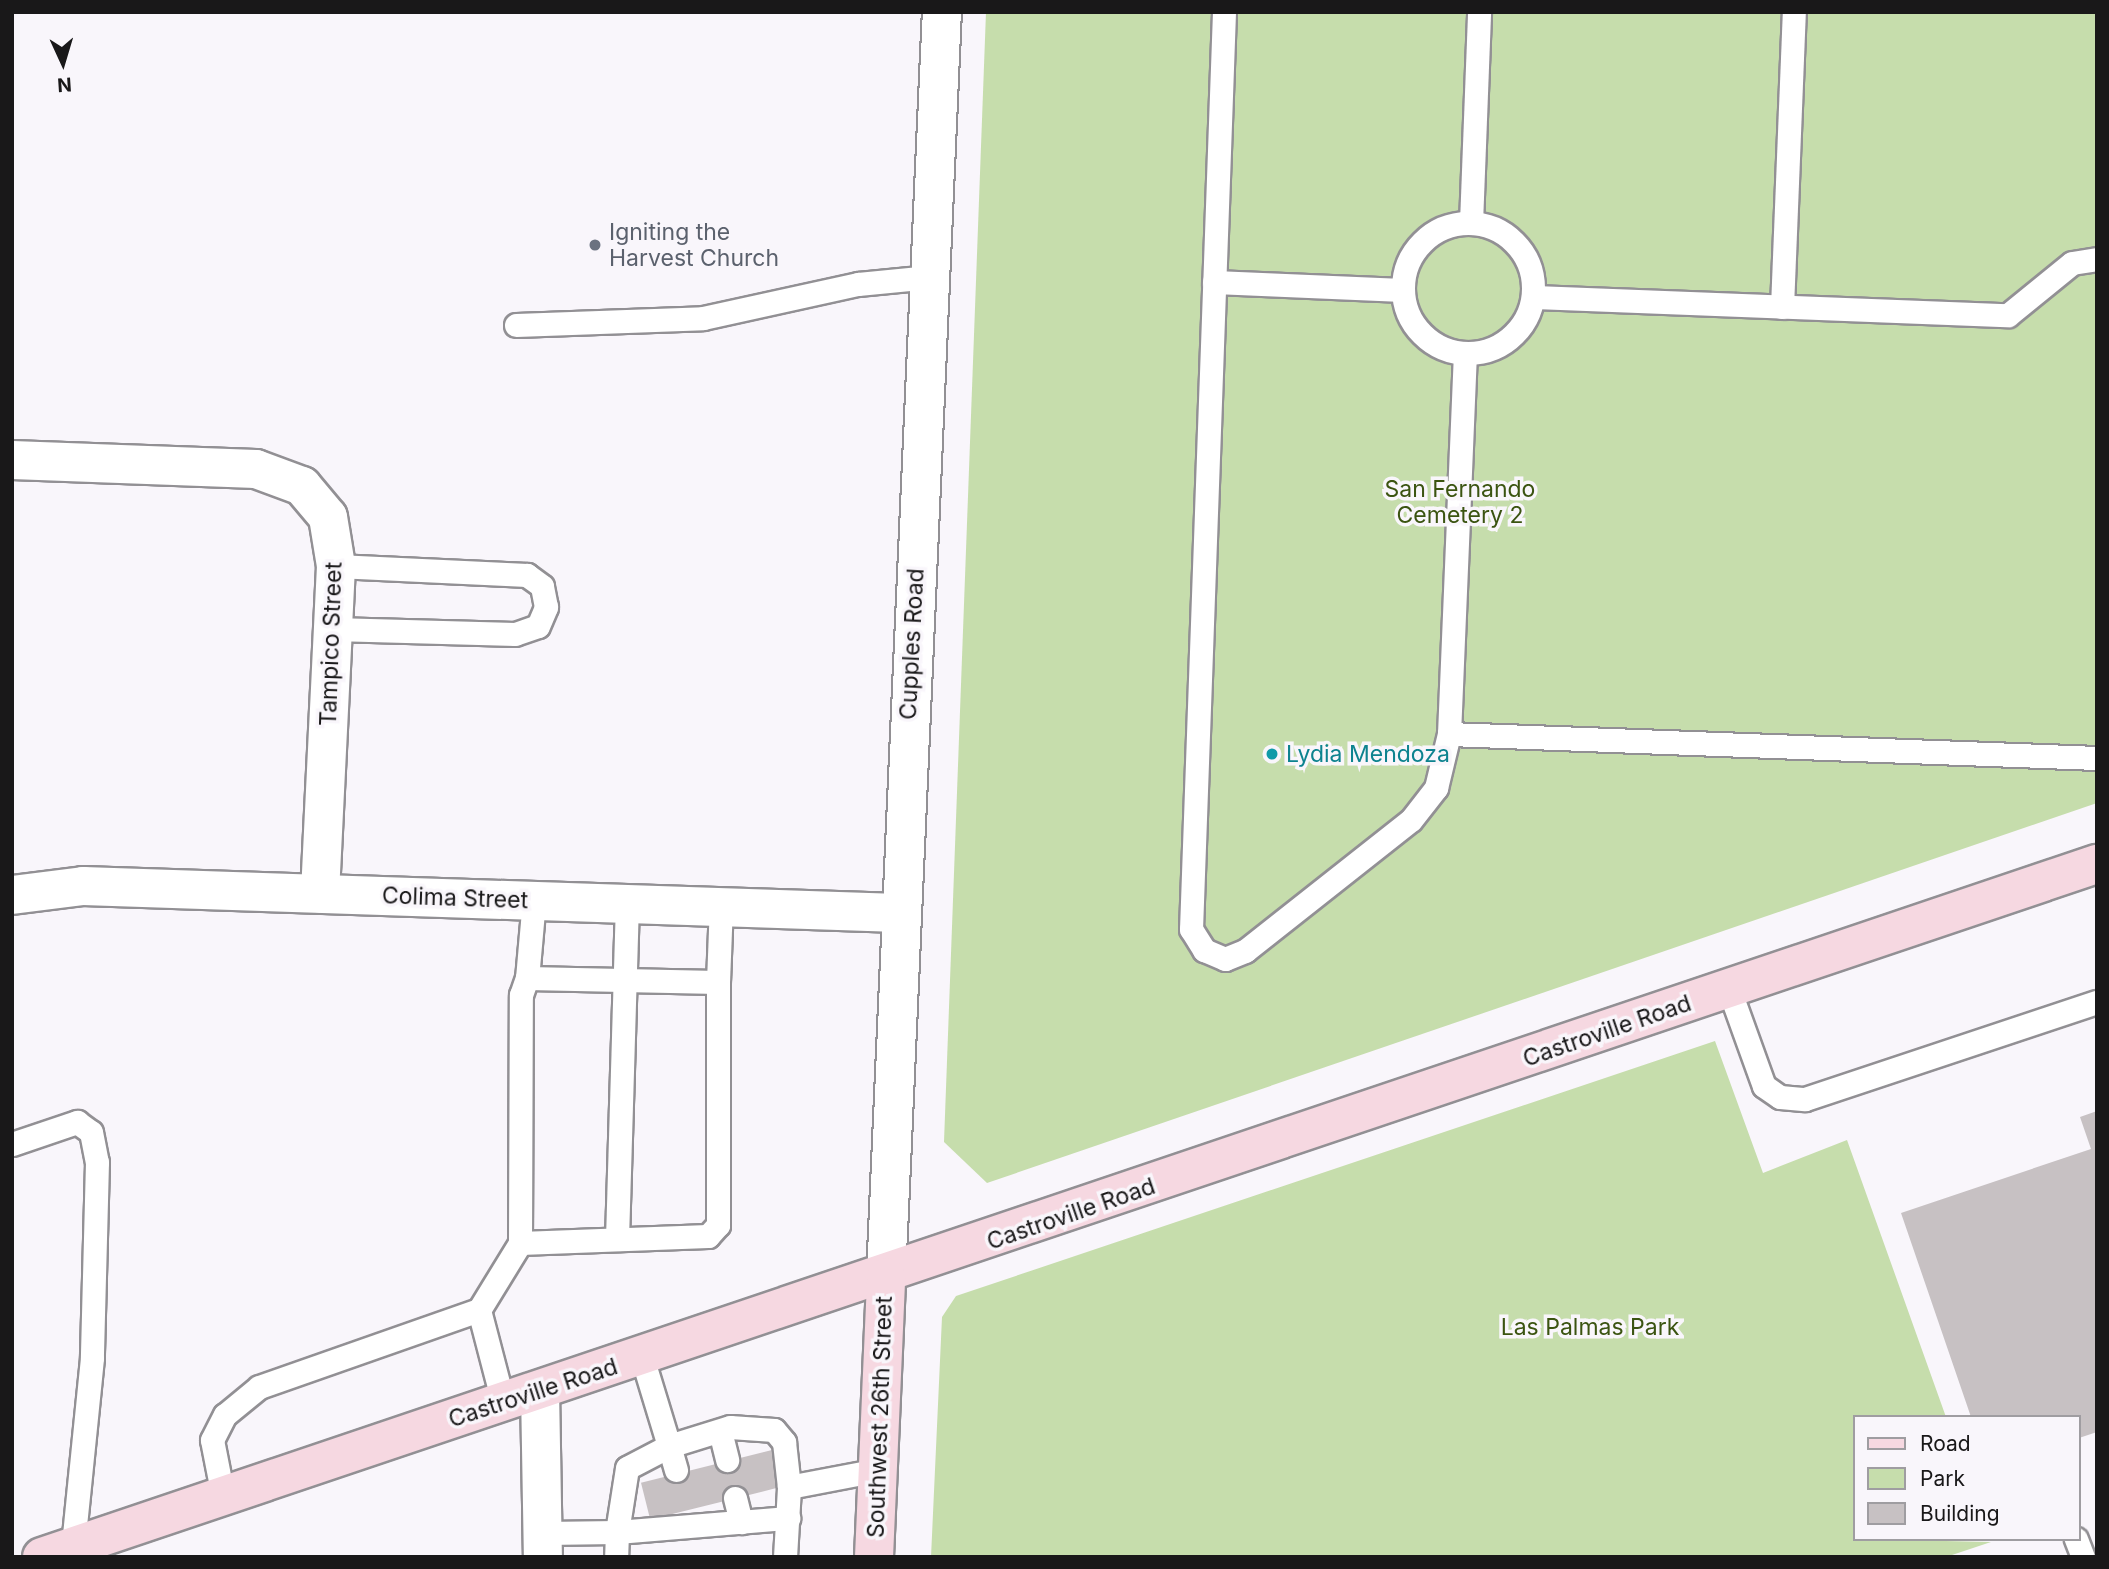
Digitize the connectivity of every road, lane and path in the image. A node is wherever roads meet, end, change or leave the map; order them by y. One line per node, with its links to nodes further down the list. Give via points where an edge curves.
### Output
1 (942, 12): 7 (street, Cupples Road)
2 (1224, 12): 8 (lane)
3 (1479, 12): 5 (lane)
4 (1794, 12): 11 (lane)
5 (1471, 223): 9 (lane, via 1450,225 1422,242 1405,269); 10 (lane, via 1492,227 1518,247 1532,275)
6 (2097, 259): 11 (lane, via 2072,263 2008,315)
7 (930, 276): 12 (lane, via 858,284 703,318); 25 (street, Cupples Road)
8 (1214, 282): 9 (lane); 17 (lane, via 1191,929 1204,950 1225,959 1245,951 1411,820 1436,788)
9 (1402, 290): 13 (lane, via 1421,334)
10 (1533, 297): 11 (lane); 13 (lane, via 1510,339)
11 (1782, 307)
12 (516, 325)
13 (1465, 353): 17 (lane)
14 (12, 460): 15 (street, Tampico Street, via 256,469 284,478 302,486 328,517)
15 (336, 566): 16 (street, Tampico Street); 16 (lane, via 527,575 542,586 546,607 538,626 515,634)
16 (333, 629): 21 (street, Tampico Street)
17 (1449, 734): 18 (lane)
18 (2097, 758)
19 (2097, 864): 29 (main road, Castroville Road)
20 (14, 889): 21 (street, Colima Street, via 83,886)
21 (320, 894): 22 (street, Colima Street)
22 (534, 900): 23 (street, Colima Street); 26 (lane)
23 (628, 902): 24 (street, Colima Street); 27 (lane)
24 (721, 904): 25 (street, Colima Street); 28 (lane)
25 (899, 913): 34 (street, Cupples Road)
26 (527, 978): 27 (lane); 33 (lane, via 521,995)
27 (623, 981): 28 (lane); 32 (lane)
28 (719, 982): 32 (lane, via 718,1226 708,1236)
29 (1729, 989): 30 (lane, via 1764,1086 1780,1097 1804,1099); 34 (main road, Castroville Road)
30 (2097, 1002)
31 (12, 1144): 51 (lane, via 77,1122 91,1132 97,1162 92,1358)
32 (617, 1239): 33 (lane)
33 (520, 1243): 35 (lane)
34 (886, 1277): 36 (main road, Castroville Road); 43 (main road, Southwest 26th Street)
35 (479, 1310): 38 (lane); 45 (lane, via 259,1387 225,1415 212,1440)
36 (642, 1357): 37 (main road, Castroville Road); 40 (lane)
37 (540, 1390): 38 (main road, Castroville Road); 50 (street)
38 (503, 1402): 45 (main road, Castroville Road)
39 (720, 1431): 40 (lane); 41 (lane); 44 (lane, via 752,1425 775,1430 784,1441)
40 (670, 1446): 42 (lane); 49 (lane, via 627,1468)
41 (727, 1460)
42 (676, 1470)
43 (878, 1470): 44 (lane); 54 (main road, Southwest 26th Street)
44 (789, 1487): 47 (lane)
45 (223, 1496): 51 (main road, Castroville Road)
46 (735, 1498): 48 (lane)
47 (789, 1518): 48 (lane); 53 (lane)
48 (740, 1522): 49 (lane, via 687,1518)
49 (617, 1532): 50 (lane); 52 (lane)
50 (544, 1545)
51 (57, 1552)
52 (616, 1557)
53 (785, 1557)
54 (874, 1557)

